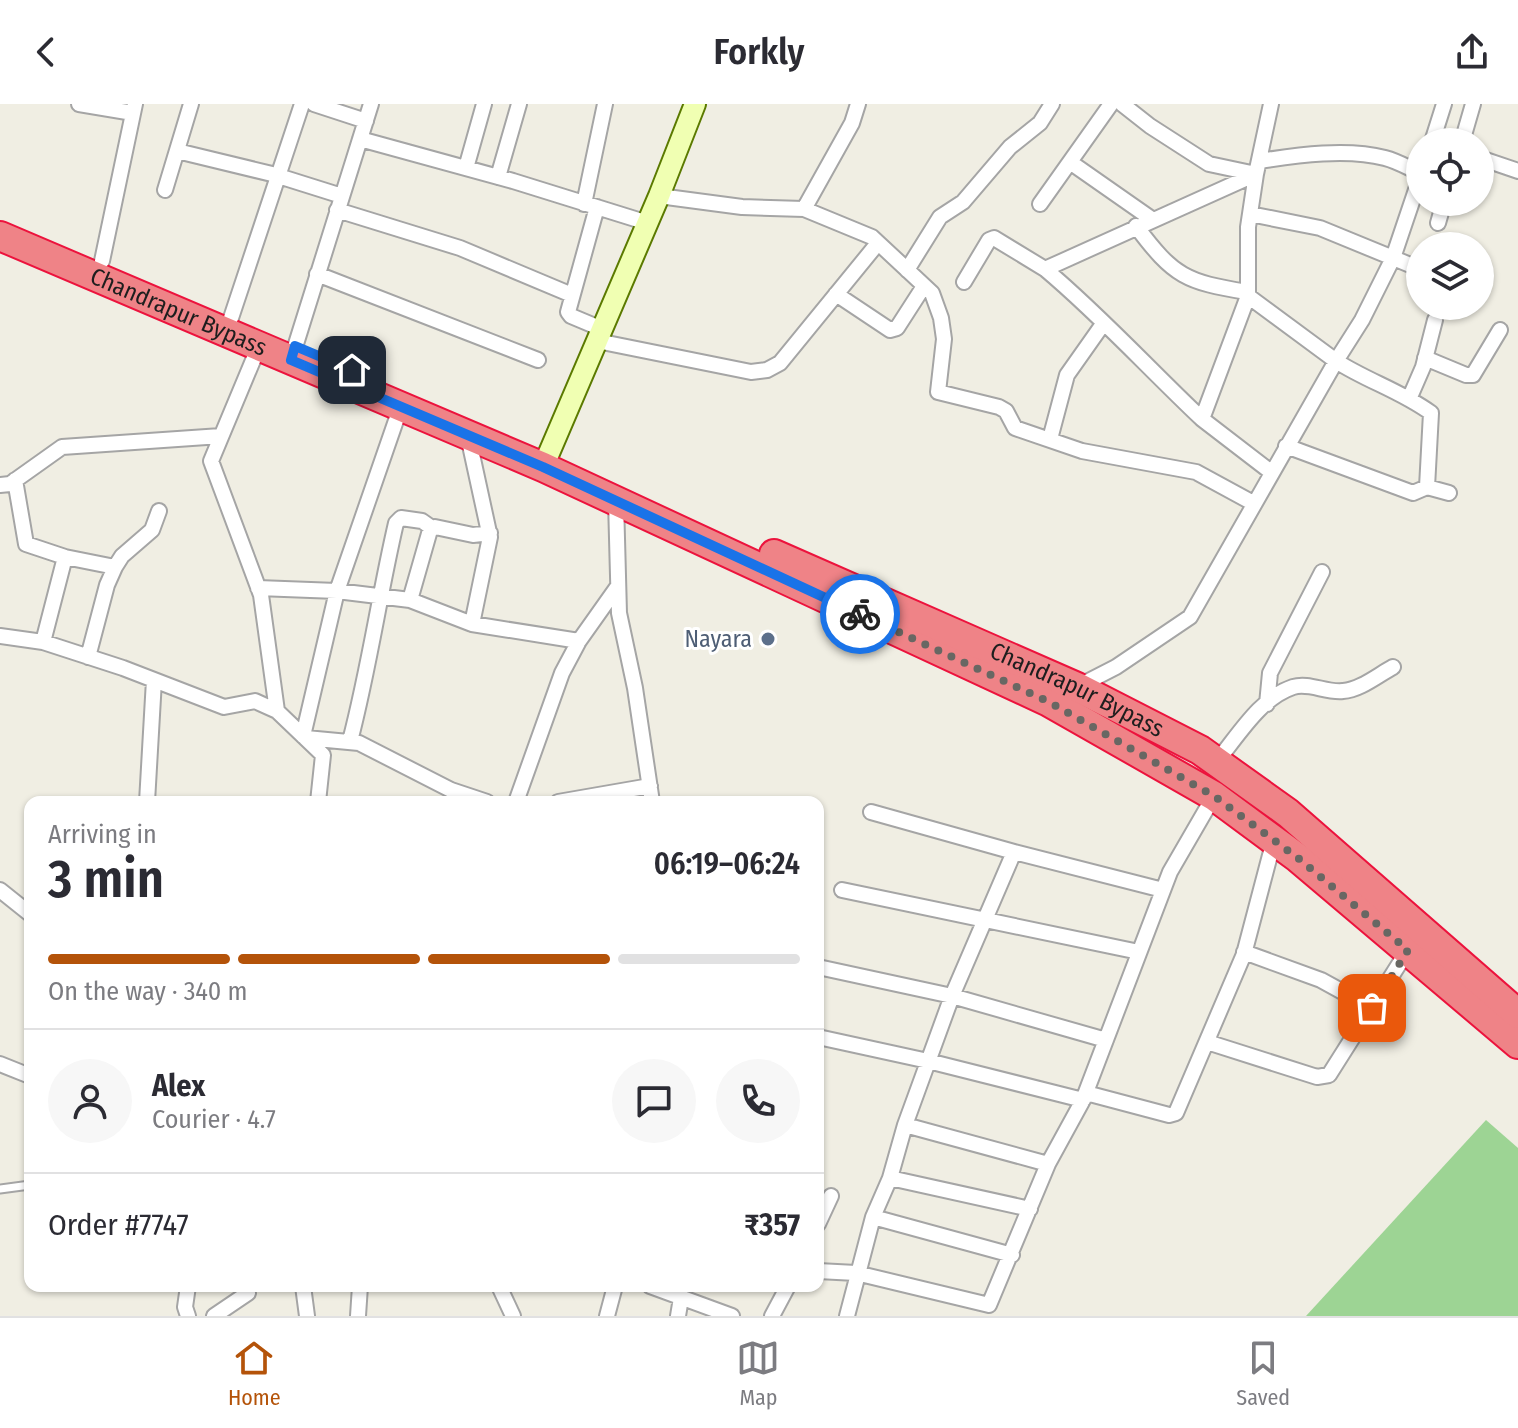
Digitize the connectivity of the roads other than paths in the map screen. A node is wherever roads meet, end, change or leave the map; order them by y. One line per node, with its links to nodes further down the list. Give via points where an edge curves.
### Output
1 (79, 104): 17 (street)
2 (191, 104): 22 (street)
3 (302, 104): 29 (street)
4 (314, 104): 18 (street)
5 (371, 104): 18 (street)
6 (484, 104): 26 (street)
7 (519, 104): 30 (street)
8 (605, 104): 35 (street)
9 (695, 104): 32 (main road)
10 (858, 104): 36 (street)
11 (1052, 104): 51 (street, via 963,202 940,217)
12 (1111, 104): 23 (street)
13 (1122, 104): 25 (street, via 1209,164)
14 (1271, 104): 25 (street)
15 (1444, 104): 19 (street)
16 (1473, 104): 20 (street)
17 (134, 108): 48 (street)
18 (366, 121): 21 (street)
19 (1436, 128)
20 (1466, 128)
21 (360, 139): 26 (street); 33 (street)
22 (177, 151): 29 (street); 31 (street)
23 (1070, 162): 34 (street); 41 (street)
24 (1494, 163): 28 (street)
25 (1258, 167): 27 (street, via 1320,153 1376,156); 37 (street); 41 (street)
26 (466, 168): 30 (street)
27 (1406, 168)
28 (1518, 171)
29 (279, 176): 33 (street); 58 (street)
30 (498, 177): 35 (street)
31 (165, 190)
32 (659, 196): 36 (street); 42 (main road)
33 (340, 203): 52 (street); 57 (street)
34 (1040, 204)
35 (590, 206): 42 (street); 57 (street)
36 (804, 209): 46 (street)
37 (1250, 214): 47 (street, via 1320,228); 56 (street)
38 (0, 216): 48 (highway, Chandrapur Bypass)
39 (1407, 216): 47 (street)
40 (1440, 216): 43 (street)
41 (1153, 220): 44 (street)
42 (648, 223): 62 (main road)
43 (1438, 223)
44 (1136, 226): 50 (street); 56 (street, via 1177,271 1205,285)
45 (0, 236): 63 (highway, Chandrapur Bypass)
46 (878, 243): 51 (street); 55 (street)
47 (1393, 258): 49 (street); 67 (street)
48 (102, 261): 58 (highway, Chandrapur Bypass)
49 (1406, 263)
50 (1045, 269): 53 (street, via 994,238); 60 (street)
51 (907, 270): 54 (street)
52 (317, 274): 64 (street); 66 (street)
53 (964, 282)
54 (924, 286): 55 (street, via 897,328 890,330); 73 (street, via 932,293 944,339 938,392 999,407 1015,428)
55 (836, 294): 62 (street, via 780,363 760,372)
56 (1248, 294): 67 (street); 70 (street)
57 (572, 295): 62 (street, via 569,315)
58 (231, 318): 64 (highway, Chandrapur Bypass)
59 (1435, 320): 65 (street)
60 (1103, 324): 70 (street); 73 (street, via 1067,375)
61 (1500, 330): 65 (street, via 1473,375)
62 (600, 335): 75 (main road)
63 (259, 346): 64 (highway, Chandrapur Bypass); 72 (street)
64 (293, 353): 69 (highway, Chandrapur Bypass); 75 (highway, Chandrapur Bypass)
65 (1425, 358): 68 (street)
66 (538, 360)
67 (1336, 361): 68 (street); 74 (street)
68 (1410, 397): 79 (street, via 1433,415)
69 (401, 406): 71 (highway, Chandrapur Bypass); 91 (street)
70 (1202, 419): 76 (street)
71 (468, 435): 75 (highway, Chandrapur Bypass); 85 (street)
72 (221, 436): 77 (street, via 62,447); 90 (street, via 211,461)
73 (1050, 439): 82 (street, via 1082,451 1196,472)
74 (1286, 446): 76 (street); 79 (street, via 1413,493)
75 (546, 460): 81 (highway, Chandrapur Bypass); 101 (highway, Chandrapur Bypass)
76 (1271, 472): 82 (street)
77 (15, 480): 78 (street); 86 (street, via 26,544)
78 (0, 485)
79 (1427, 487): 80 (street)
80 (1449, 493)
81 (616, 501): 89 (street); 102 (highway, Chandrapur Bypass)
82 (1253, 503): 101 (street, via 1190,617)
83 (159, 511): 87 (street, via 152,530)
84 (432, 528): 85 (street); 92 (street, via 422,521 398,519); 93 (street)
85 (490, 533): 94 (street)
86 (65, 557): 87 (street); 97 (street)
87 (115, 567): 98 (street)
88 (1322, 572): 103 (street, via 1270,673)
89 (618, 586): 96 (street); 108 (street)
90 (258, 588): 91 (street); 104 (street)
91 (337, 591): 92 (street); 105 (street)
92 (379, 596): 93 (street); 106 (street)
93 (410, 600): 94 (street)
94 (472, 624): 96 (street)
95 (0, 636): 97 (street)
96 (579, 641): 112 (street, via 562,673)
97 (43, 642): 98 (street)
98 (88, 657): 100 (street)
99 (1393, 667): 103 (street, via 1354,689 1297,686)
100 (154, 680): 104 (street, via 224,707 255,701); 109 (street)
101 (1077, 687): 102 (street); 107 (highway, Chandrapur Bypass)
102 (1049, 702): 115 (highway, Chandrapur Bypass)
103 (1267, 704): 107 (street)
104 (277, 711): 105 (street)
105 (304, 737): 106 (street); 110 (street, via 323,755)
106 (350, 741): 111 (street)
107 (1217, 761): 128 (highway, Chandrapur Bypass, via 1288,813)
108 (650, 786): 113 (street); 114 (street)
109 (147, 796)
110 (319, 796)
111 (451, 796)
112 (518, 796)
113 (592, 796)
114 (651, 796)
115 (1214, 796): 117 (highway, Chandrapur Bypass); 121 (street)
116 (871, 812): 118 (street)
117 (1274, 840): 124 (highway, Chandrapur Bypass); 126 (street)
118 (1014, 852): 121 (street); 123 (street)
119 (0, 890): 122 (street)
120 (842, 890): 123 (street)
121 (1163, 890): 125 (street)
122 (24, 909)
123 (983, 922): 125 (street); 129 (street)
124 (1408, 950): 128 (highway, Chandrapur Bypass); 130 (street)
125 (1139, 952): 133 (street)
126 (1244, 952): 130 (street, via 1321,980); 134 (street)
127 (824, 968): 129 (street)
128 (1476, 991): 131 (highway, Chandrapur Bypass); 135 (highway, Chandrapur Bypass)
129 (952, 996): 133 (street); 136 (street)
130 (1372, 1008): 134 (street, via 1333,1072 1323,1076)
131 (1518, 1014)
132 (824, 1038): 136 (street)
133 (1106, 1040): 139 (street)
134 (1207, 1042): 139 (street, via 1173,1115)
135 (1518, 1044)
136 (928, 1061): 139 (street); 140 (street)
137 (0, 1064): 138 (street)
138 (24, 1074)
139 (1084, 1096): 141 (street)
140 (905, 1125): 141 (street); 142 (street)
141 (1048, 1164): 146 (street)
142 (890, 1178): 146 (street); 148 (street)
143 (24, 1186): 144 (lane)
144 (0, 1189)
145 (831, 1196): 147 (street)
146 (1030, 1209): 149 (street)
147 (824, 1211)
148 (873, 1217): 149 (street); 151 (street)
149 (1012, 1255): 151 (street, via 989,1305)
150 (824, 1271): 151 (street)
151 (856, 1273): 170 (street)
152 (187, 1292): 161 (street)
153 (304, 1292): 163 (street)
154 (360, 1292): 164 (street)
155 (502, 1292): 165 (street)
156 (613, 1292): 166 (street)
157 (666, 1292): 160 (street)
158 (785, 1292): 169 (street)
159 (248, 1293): 162 (street)
160 (681, 1298): 167 (street); 168 (street)
161 (188, 1316)
162 (214, 1316)
163 (307, 1316)
164 (358, 1316)
165 (513, 1316)
166 (607, 1316)
167 (678, 1316)
168 (732, 1316)
169 (772, 1316)
170 (847, 1316)

